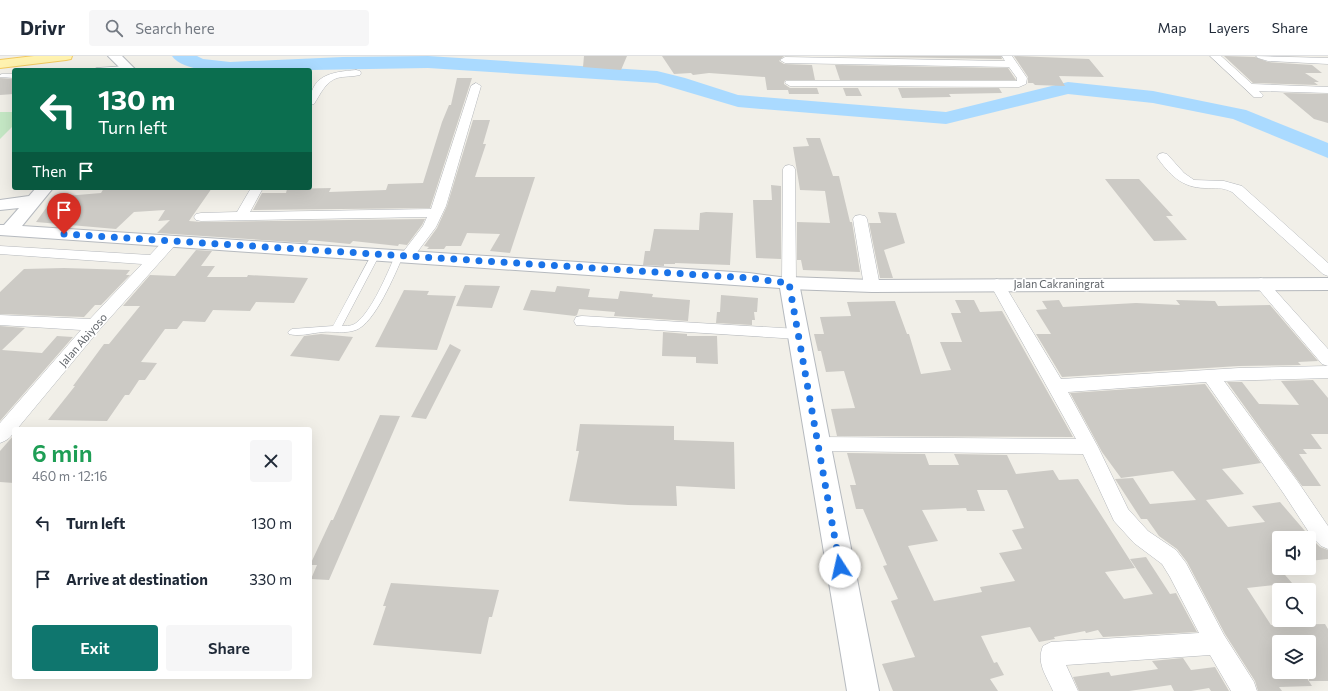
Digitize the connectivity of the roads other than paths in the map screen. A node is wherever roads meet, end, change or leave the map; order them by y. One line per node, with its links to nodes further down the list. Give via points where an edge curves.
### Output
1 (66, 56): 9 (main road)
2 (114, 56): 8 (main road)
3 (1216, 56): 16 (street)
4 (1260, 56): 7 (street)
5 (785, 60): 11 (street)
6 (1010, 60): 12 (street); 12 (street, via 1022,78 1019,84)
7 (1328, 61)
8 (127, 68)
9 (1, 70): 13 (lane)
10 (356, 73): 18 (street, via 324,80)
11 (830, 73): 12 (street); 12 (street); 14 (street)
12 (903, 73)
13 (12, 75)
14 (790, 83)
15 (476, 86): 26 (street, via 446,186)
16 (1250, 87): 17 (street); 19 (street)
17 (1328, 90)
18 (312, 99)
19 (1263, 99)
20 (1163, 157): 36 (street, via 1187,182 1230,185 1237,189)
21 (789, 169): 37 (street)
22 (43, 190): 24 (main road)
23 (256, 190): 28 (street)
24 (33, 201): 25 (main road); 30 (main road)
25 (0, 205)
26 (435, 213): 28 (street); 34 (street, via 429,227)
27 (201, 217): 28 (street)
28 (242, 217)
29 (860, 218): 41 (street)
30 (8, 235): 31 (main road, Jalan Cakraningrat)
31 (169, 243): 33 (main road, Jalan Cakraningrat); 35 (street, Jalan Abiyoso)
32 (0, 250): 35 (street)
33 (376, 254): 34 (main road, Jalan Cakraningrat); 45 (lane)
34 (403, 256): 37 (main road, Jalan Cakraningrat, via 749,278); 45 (lane, via 363,323 353,329)
35 (154, 260): 44 (street, Jalan Abiyoso)
36 (1328, 271)
37 (789, 283): 41 (main road, Jalan Cakraningrat); 47 (main road)
38 (997, 284): 39 (main road, Jalan Cakraningrat); 41 (main road, Jalan Cakraningrat); 51 (street)
39 (1261, 284): 40 (main road, Jalan Cakraningrat); 48 (street)
40 (1328, 284)
41 (872, 286)
42 (0, 320): 44 (street)
43 (582, 321): 47 (street)
44 (94, 325): 52 (street, Jalan Abiyoso)
45 (336, 329): 46 (lane)
46 (292, 332)
47 (798, 334): 53 (main road)
48 (1328, 360)
49 (1328, 372): 50 (street)
50 (1211, 376): 51 (street); 55 (street, via 1319,531)
51 (1056, 386): 54 (street)
52 (0, 436)
53 (818, 444): 54 (street); 57 (main road)
54 (1089, 447): 56 (street, via 1121,515 1141,538 1169,557)
55 (1328, 540)
56 (1216, 643): 58 (street, via 1051,654 1051,660); 59 (street)
57 (863, 691)
58 (1066, 691)
59 (1245, 691)

